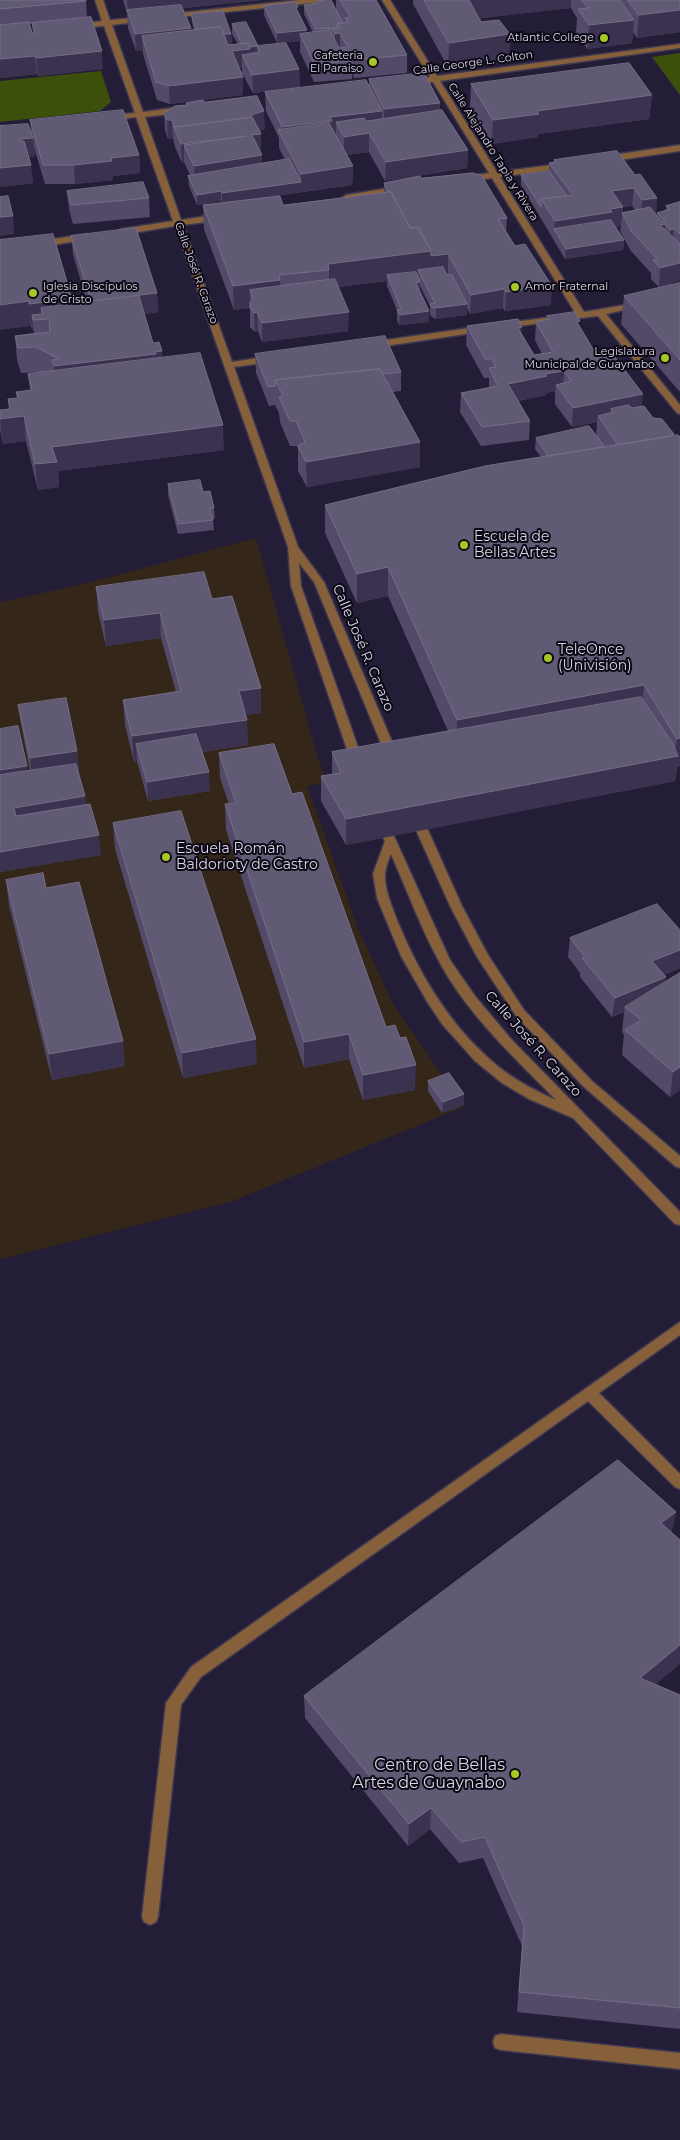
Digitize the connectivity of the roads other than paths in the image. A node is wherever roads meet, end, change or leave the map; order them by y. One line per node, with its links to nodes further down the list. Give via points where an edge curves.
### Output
1 (99, 0): 4 (street, Calle José R. Carazo)
2 (322, 0): 4 (street)
3 (386, 0): 7 (street, Calle Alejandro Tapia y Rivera)
4 (107, 23): 5 (street); 10 (street, Calle José R. Carazo)
5 (68, 27)
6 (680, 46): 7 (street, Calle George L. Colton)
7 (434, 79): 8 (street, Calle George L. Colton); 15 (street, Calle Alejandro Tapia y Rivera)
8 (405, 83)
9 (188, 109): 10 (street)
10 (139, 115): 11 (street); 20 (street, Calle José R. Carazo)
11 (99, 120)
12 (680, 148): 13 (street)
13 (592, 161)
14 (572, 164): 15 (street)
15 (494, 175): 16 (street); 26 (street, Calle Alejandro Tapia y Rivera)
16 (454, 181)
17 (415, 187): 18 (street)
18 (336, 199)
19 (227, 216): 20 (street)
20 (178, 224): 21 (street); 29 (street, Calle José R. Carazo)
21 (109, 234)
22 (99, 235): 23 (street)
23 (30, 245)
24 (653, 301): 25 (street)
25 (600, 313): 26 (street); 30 (street)
26 (582, 316): 27 (street)
27 (367, 346)
28 (278, 358): 29 (street)
29 (230, 364): 31 (street, Calle José R. Carazo)
30 (680, 411)
31 (293, 547): 32 (street, Calle José R. Carazo, via 319,582); 33 (street, Calle José R. Carazo, via 296,586)
32 (396, 766)
33 (361, 772)
34 (422, 830): 36 (street, Calle José R. Carazo, via 483,957 520,1013 588,1084)
35 (579, 1116): 35 (street, Calle José R. Carazo, via 507,1042 445,962 389,839 379,874 381,892 397,935 422,982 449,1022 476,1055 498,1073 519,1088); 37 (street, Calle José R. Carazo)
36 (680, 1163)
37 (680, 1220)
38 (680, 1328): 39 (street)
39 (589, 1393): 40 (street); 41 (street, via 196,1672 174,1703)
40 (680, 1484)
41 (150, 1917)
42 (500, 2042): 43 (street)
43 (680, 2061)

